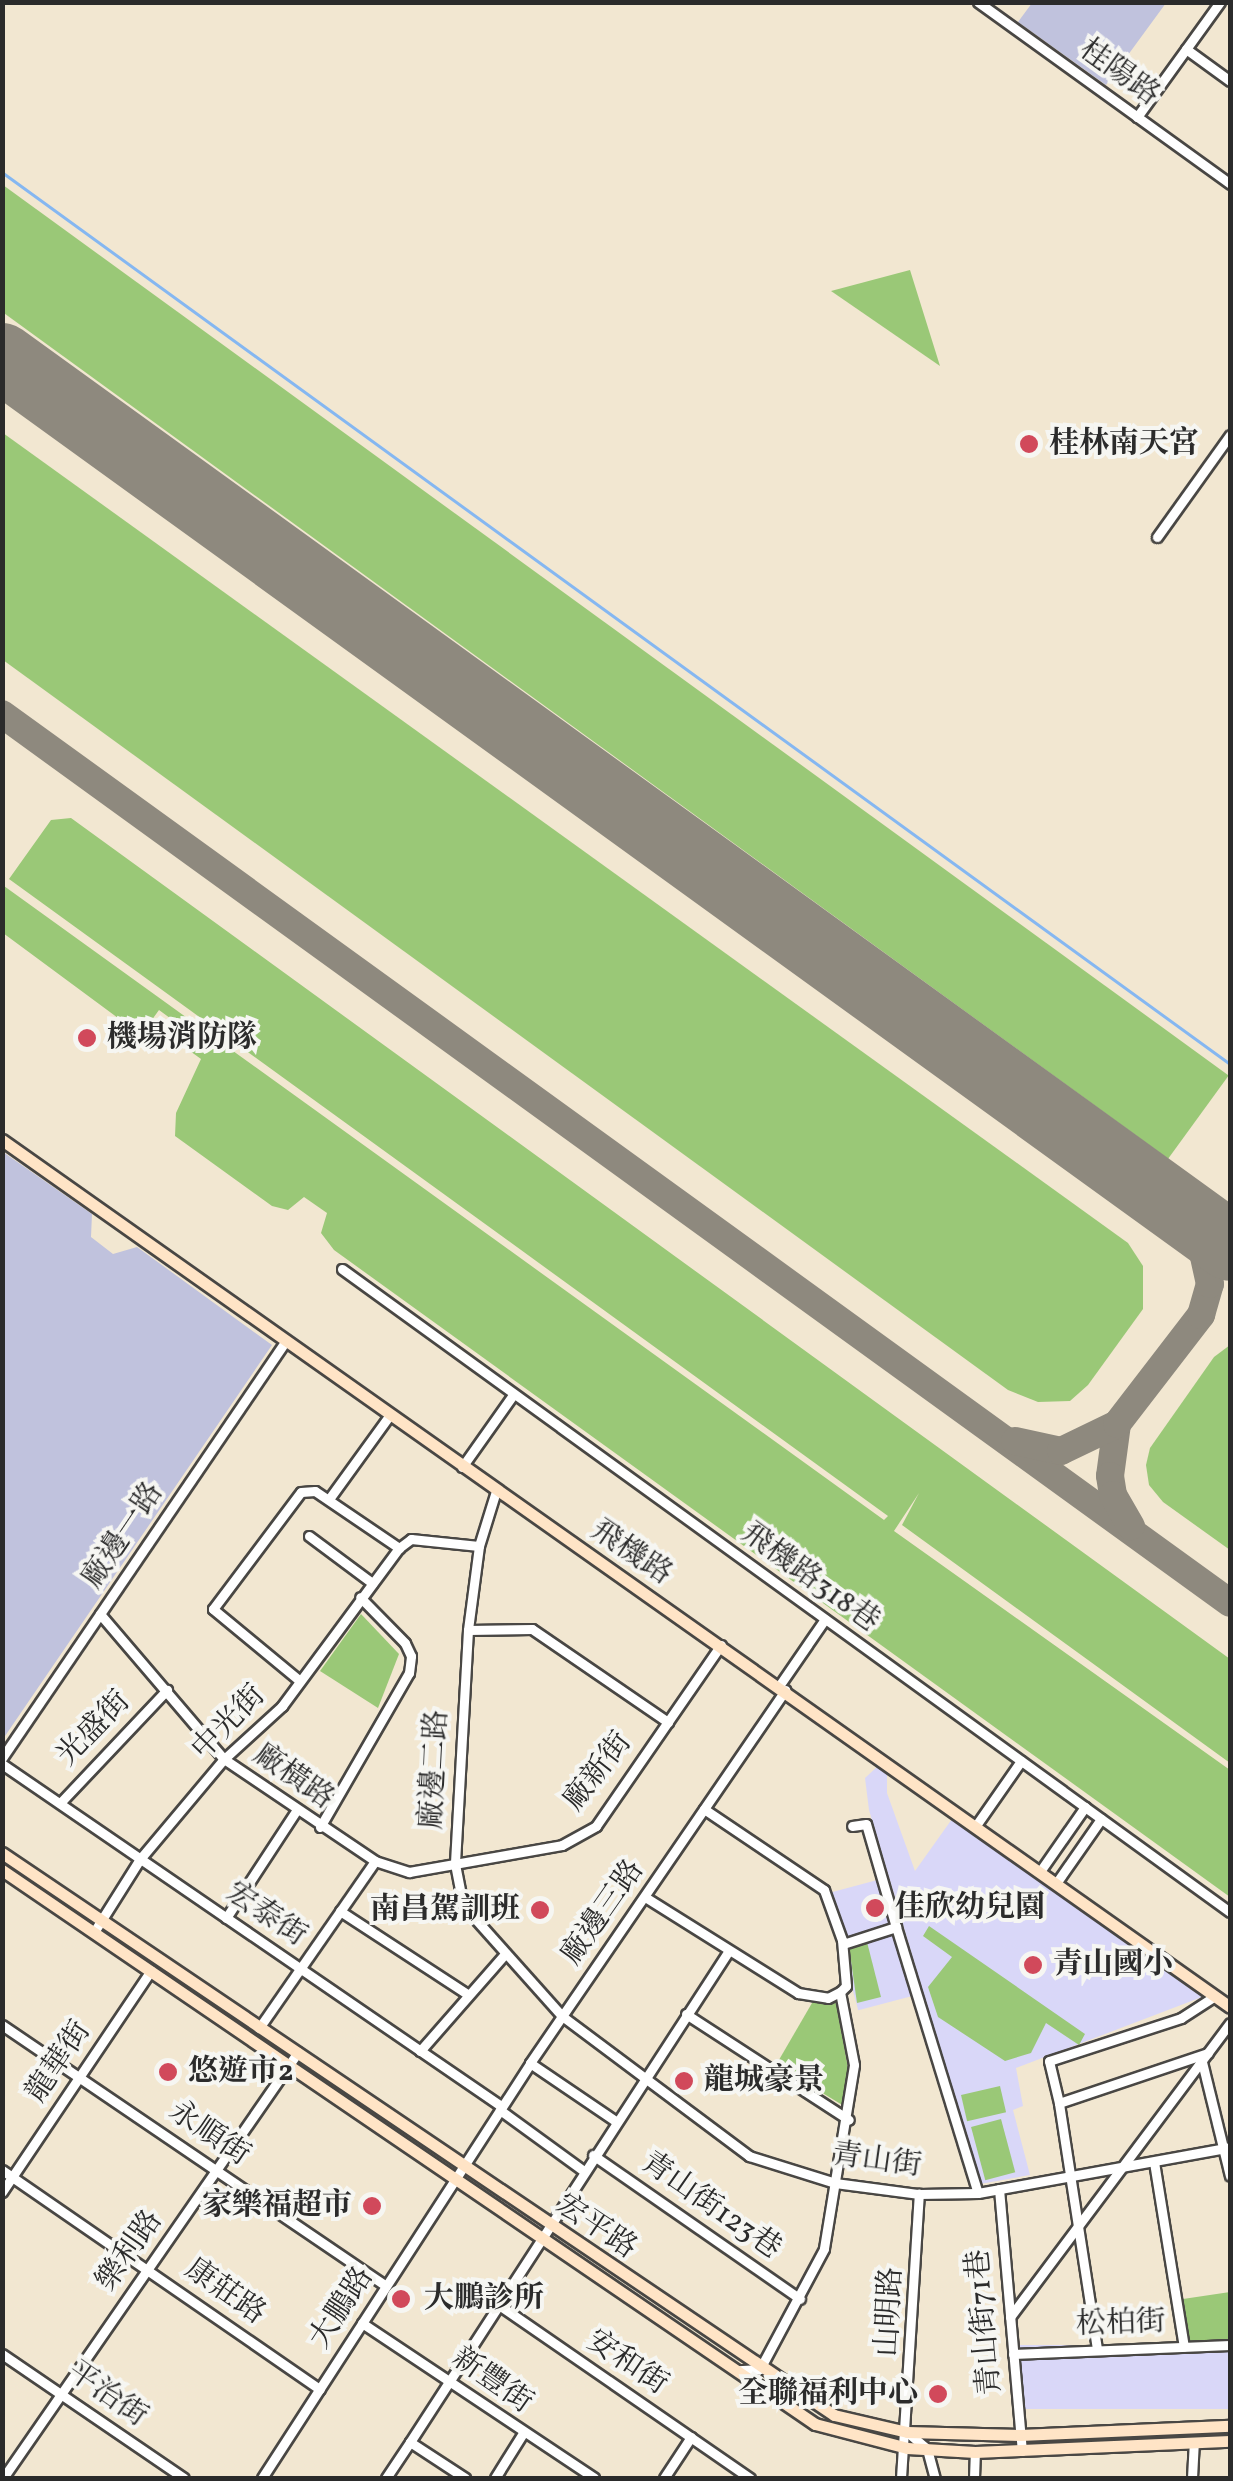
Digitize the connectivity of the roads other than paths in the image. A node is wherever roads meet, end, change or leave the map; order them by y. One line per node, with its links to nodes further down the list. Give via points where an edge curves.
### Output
1 (978, 2): 5 (street, 桂陽路)
2 (1220, 2): 3 (street)
3 (1186, 50): 4 (street); 5 (street)
4 (1230, 82)
5 (1137, 118): 6 (street, 桂陽路)
6 (1230, 184)
7 (1230, 436): 8 (street)
8 (1157, 537)
9 (2, 1140): 11 (street, 飛機路)
10 (342, 1269): 12 (street, 飛機路318巷)
11 (285, 1342): 13 (street, 飛機路); 22 (street, 廠邊一路)
12 (513, 1394): 14 (street); 23 (street, 飛機路318巷)
13 (389, 1416): 14 (street, 飛機路); 16 (street)
14 (462, 1467): 15 (street, 飛機路)
15 (496, 1491): 18 (street, 廠邊二路); 25 (street, 飛機路)
16 (329, 1499): 19 (street); 26 (street, via 308,1490 296,1496 213,1609)
17 (309, 1536): 20 (street)
18 (478, 1546): 19 (street, via 411,1539); 24 (street, 廠邊二路)
19 (399, 1548): 20 (street, 中光街)
20 (372, 1582): 21 (street, 中光街)
21 (360, 1597): 26 (street, 中光街); 40 (street, via 412,1656 409,1673)
22 (100, 1614): 28 (street, 廠橫路); 31 (street, 廠邊一路)
23 (825, 1620): 27 (street, 廠邊三路); 32 (street, 飛機路318巷)
24 (468, 1630): 29 (street, 廠新街, via 532,1629); 44 (street, 廠邊二路)
25 (721, 1645): 27 (street, 飛機路); 29 (street)
26 (300, 1681): 30 (street, 中光街)
27 (782, 1688): 35 (street, 廠邊三路); 38 (street, 飛機路)
28 (167, 1690): 30 (street, 廠橫路); 33 (street, 光盛街)
29 (668, 1722): 44 (street, 廠新街, via 596,1826 562,1845)
30 (224, 1759): 36 (street, 廠橫路); 42 (street, 中光街)
31 (2, 1761): 33 (street, 宏泰街)
32 (1021, 1761): 34 (street, 飛機路318巷); 38 (street)
33 (60, 1803): 42 (street, 宏泰街)
34 (1085, 1807): 37 (street, 飛機路318巷); 46 (street)
35 (704, 1809): 48 (street, 廠邊三路); 55 (street, via 824,1890)
36 (296, 1811): 40 (street, 廠橫路); 51 (street)
37 (1101, 1819): 47 (street); 50 (street, 飛機路318巷)
38 (977, 1824): 46 (street, 飛機路)
39 (852, 1826): 53 (street, via 866,1824)
40 (320, 1828): 43 (street, 廠橫路)
41 (2, 1853): 52 (street, 宏平路)
42 (140, 1858): 51 (street, 宏泰街); 52 (street, 中光街)
43 (375, 1861): 44 (street, 廠橫路, via 409,1872); 49 (street)
44 (455, 1864): 57 (street, 廠邊二路, via 463,1905)
45 (2, 1870): 54 (street, 宏平路)
46 (1041, 1870): 47 (street, 飛機路)
47 (1057, 1882): 62 (street, 飛機路)
48 (645, 1897): 56 (street); 65 (street, 廠邊三路)
49 (340, 1911): 59 (street); 61 (street)
50 (1230, 1912)
51 (226, 1918): 59 (street, 宏泰街)
52 (102, 1920): 54 (street, 中光街); 58 (street, 宏平路)
53 (896, 1927): 55 (street); 93 (street)
54 (94, 1932): 58 (street, 宏平路)
55 (843, 1944): 60 (street, via 846,1986)
56 (728, 1952): 60 (street, via 798,1993 828,1998); 64 (street)
57 (504, 1955): 61 (street); 65 (street, 廠邊二路)
58 (154, 1965): 68 (street, 宏平路); 70 (street, 宏平路); 74 (street, 龍華街)
59 (300, 1968): 68 (street); 69 (street, 宏泰街)
60 (840, 1992): 78 (street, via 854,2065)
61 (466, 1993): 69 (street)
62 (1216, 1996): 63 (street, 飛機路); 75 (street, via 1181,2018 1050,2061)
63 (1230, 2007)
64 (686, 2014): 73 (street); 78 (street)
65 (562, 2016): 72 (street, 廠邊三路); 73 (street, 青山街)
66 (2, 2024): 74 (street, 永順街)
67 (1230, 2024): 71 (street)
68 (260, 2028): 70 (street, 宏平路)
69 (420, 2051): 76 (street, 宏泰街)
70 (294, 2057): 83 (street, 樂利路); 85 (street, 宏平路)
71 (1205, 2057): 75 (street); 79 (street); 82 (street)
72 (530, 2063): 76 (street, 廠邊三路); 77 (street)
73 (646, 2074): 77 (street); 90 (street, 青山街, via 749,2156)
74 (80, 2076): 83 (street, 永順街); 88 (street, 龍華街)
75 (1060, 2103): 87 (street)
76 (500, 2108): 85 (street, 廠邊三路); 86 (street, 宏泰街)
77 (614, 2120): 80 (street)
78 (849, 2120): 90 (street)
79 (1227, 2148): 81 (street, 青山街); 89 (street)
80 (593, 2154): 86 (street); 99 (street, 青山街123巷)
81 (1154, 2162): 82 (street, 青山街); 104 (street)
82 (1125, 2164): 87 (street, 青山街); 95 (street)
83 (216, 2169): 97 (street, 樂利路); 98 (street, 永順街)
84 (2, 2170): 88 (street, 康莊路)
85 (460, 2171): 96 (street, 宏平路); 98 (street, 大鵬路)
86 (584, 2171): 96 (street)
87 (1071, 2175): 91 (street, 青山街); 95 (street)
88 (13, 2176): 92 (street, 龍華街); 97 (street, 康莊路)
89 (1230, 2176)
90 (838, 2184): 94 (street, 青山街); 99 (street, via 824,2249)
91 (998, 2189): 93 (street, 青山街); 101 (street, 青山街71巷)
92 (2, 2192)
93 (978, 2192): 94 (street, 青山街)
94 (919, 2194): 114 (street, 山明路)
95 (1078, 2227): 101 (street); 105 (street)
96 (546, 2231): 100 (street); 108 (street, 宏平路); 109 (street, 宏平路)
97 (148, 2269): 111 (street, 康莊路); 112 (street, 樂利路)
98 (386, 2286): 102 (street, 大鵬路)
99 (800, 2299): 108 (street)
100 (498, 2306): 110 (street); 117 (street, 安和街)
101 (1010, 2317): 107 (street, 青山街71巷)
102 (362, 2324): 110 (street, 新豐街); 111 (street, 大鵬路)
103 (1230, 2345): 104 (street, 松柏街)
104 (1184, 2347): 105 (street, 松柏街)
105 (1097, 2349): 107 (street, 松柏街)
106 (2, 2354): 112 (street, 平治街)
107 (1013, 2354): 116 (street, 青山街71巷)
108 (760, 2368): 109 (street); 114 (street, 宏平路, via 834,2416)
109 (736, 2370): 121 (street, 宏平路, via 815,2424)
110 (449, 2380): 115 (street, 新豐街); 119 (street)
111 (320, 2388): 127 (street, 大鵬路)
112 (62, 2394): 125 (street, 樂利路); 126 (street, 平治街)
113 (1230, 2426): 116 (street, 宏平路)
114 (908, 2432): 116 (street, 宏平路); 121 (street, 山明路); 122 (street)
115 (523, 2433): 130 (street); 131 (street, 新豐街)
116 (1020, 2435): 124 (street, 青山街71巷)
117 (691, 2437): 132 (street); 133 (street, 安和街)
118 (1230, 2441): 120 (street, 宏平路)
119 (410, 2442): 128 (street); 129 (street)
120 (1194, 2443): 124 (street, 宏平路); 137 (street)
121 (907, 2448): 122 (street, 宏平路); 134 (street, 山明路)
122 (927, 2449): 123 (street, 宏平路); 135 (street)
123 (975, 2452): 124 (street, 宏平路); 136 (street)
124 (1022, 2452)
125 (3, 2478)
126 (184, 2478)
127 (262, 2478)
128 (386, 2478)
129 (465, 2478)
130 (495, 2478)
131 (594, 2478)
132 (664, 2478)
133 (750, 2478)
134 (901, 2478)
135 (935, 2478)
136 (974, 2478)
137 (1192, 2478)

